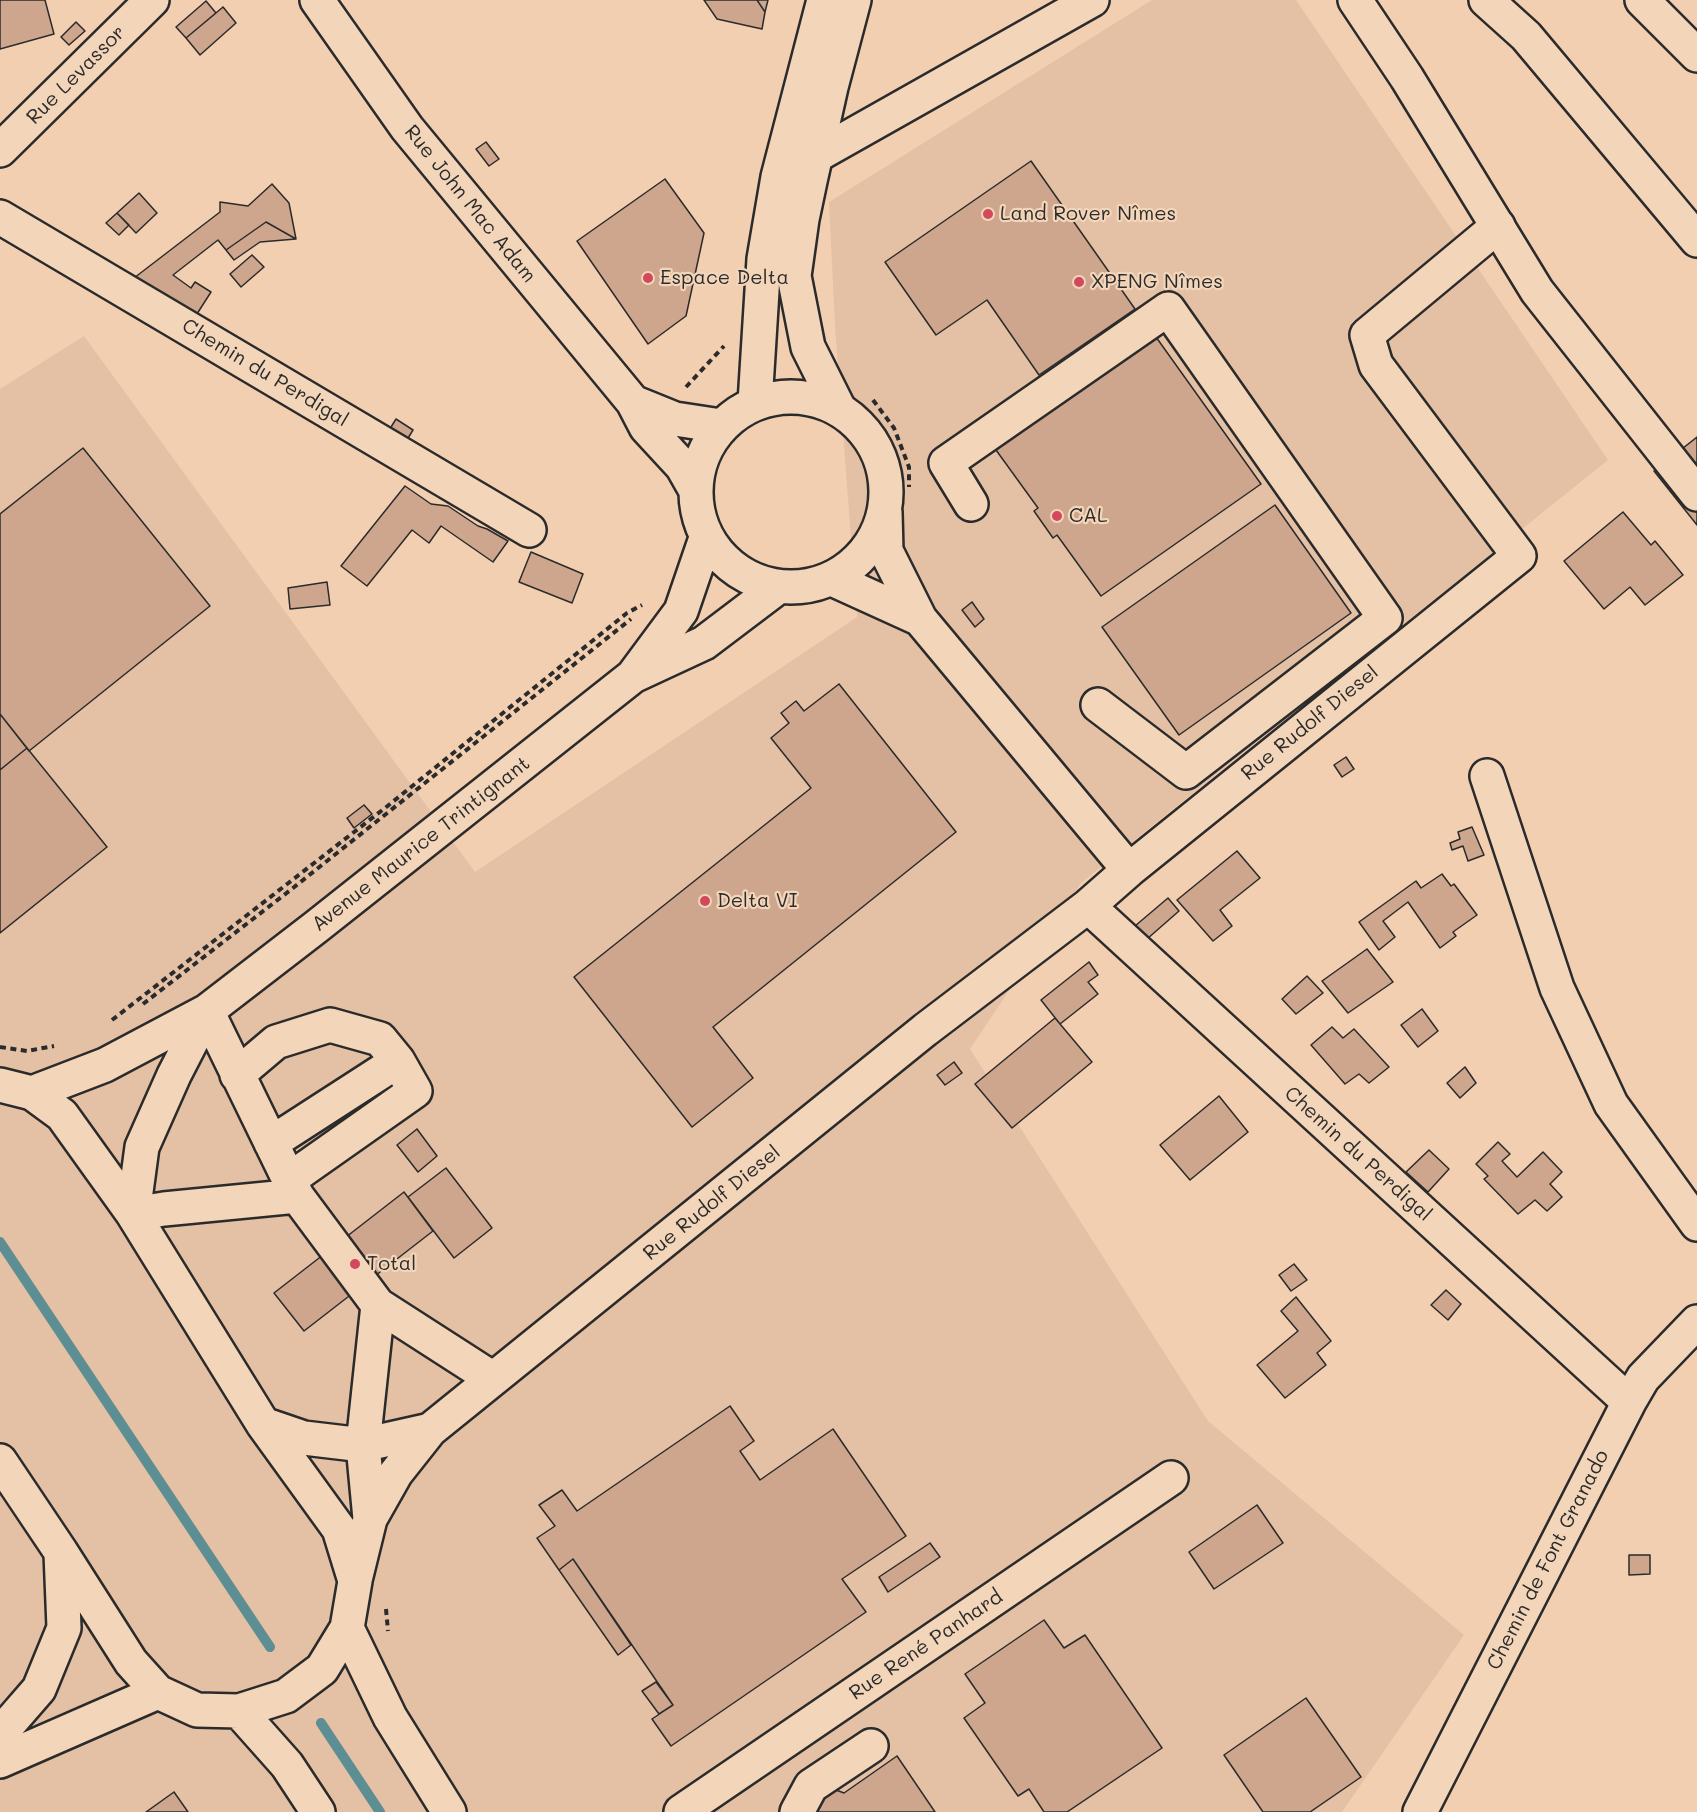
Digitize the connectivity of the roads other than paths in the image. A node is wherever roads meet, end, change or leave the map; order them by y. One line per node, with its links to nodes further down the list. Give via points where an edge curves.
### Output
1 (152, 0): 10 (main road, Rue Levassor)
2 (317, 0): 17 (main road, Rue John Mac Adam, via 407,128)
3 (824, 0): 12 (main road)
4 (854, 0): 11 (main road)
5 (1092, 0): 11 (main road)
6 (1355, 0): 14 (main road)
7 (1486, 0): 15 (main road, via 1526,36)
8 (1642, 0): 9 (main road)
9 (1697, 55)
10 (0, 150)
11 (816, 155): 12 (main road); 16 (main road, via 802,219)
12 (778, 177): 16 (main road)
13 (0, 217): 25 (main road, Chemin du Perdigal)
14 (1498, 226): 22 (main road, via 1537,291); 33 (main road, Rue Rudolf Diesel, via 1367,334 1376,365 1519,556)
15 (1697, 240)
16 (779, 274): 18 (main road); 19 (main road, via 808,347)
17 (633, 402): 20 (main road, Rue John Mac Adam, via 675,419); 21 (main road, Rue John Mac Adam, via 646,427 682,466)
18 (755, 403): 19 (main road, via 783,396 812,399); 20 (main road)
19 (839, 409): 24 (main road, via 863,429 879,453)
20 (721, 426): 21 (main road, via 698,466)
21 (695, 489): 26 (main road, via 697,514)
22 (1697, 494)
23 (971, 504): 31 (main road, via 946,463 1168,309 1385,618 1186,772)
24 (897, 505): 27 (main road, via 855,564); 29 (main road, via 886,551)
25 (529, 530)
26 (706, 538): 28 (main road, via 724,561 749,578); 30 (main road, Avenue Maurice Trintignant, via 681,611)
27 (832, 579): 28 (main road, via 805,587); 29 (main road)
28 (777, 587): 30 (main road, Avenue Maurice Trintignant, via 704,643)
29 (920, 619): 33 (main road)
30 (633, 676): 35 (main road, Avenue Maurice Trintignant)
31 (1098, 705)
32 (1487, 776): 43 (main road, via 1557,987 1591,1062 1611,1104)
33 (1129, 870): 34 (main road, Rue Rudolf Diesel)
34 (1088, 906): 46 (main road, Rue Rudolf Diesel, via 925,1030); 47 (main road, Chemin du Perdigal)
35 (207, 1011): 37 (main road); 39 (main road, Avenue Maurice Trintignant, via 105,1065); 42 (main road, Avenue Maurice Trintignant, via 142,1147)
36 (398, 1061): 37 (main road, via 380,1039 330,1025 276,1042); 40 (main road); 41 (main road, via 415,1091)
37 (237, 1075): 40 (main road)
38 (0, 1085): 39 (main road)
39 (32, 1093): 42 (main road, via 62,1115)
40 (271, 1143): 41 (main road)
41 (293, 1188): 42 (main road); 44 (main road)
42 (133, 1214): 48 (main road)
43 (1697, 1224)
44 (378, 1305): 46 (main road); 50 (main road)
45 (1697, 1322): 47 (main road, Chemin de Font Granado, via 1642,1378)
46 (493, 1379): 49 (main road, Rue Rudolf Diesel)
47 (1629, 1402): 66 (main road, Chemin de Font Granado)
48 (264, 1424): 50 (main road, via 304,1438); 55 (main road, via 339,1529)
49 (430, 1430): 50 (main road); 53 (main road, Rue Rudolf Diesel, via 396,1473)
50 (363, 1445): 53 (main road)
51 (0, 1461): 54 (main road)
52 (1171, 1478): 64 (main road, Rue René Panhard)
53 (370, 1520): 55 (main road, Rue Rudolf Diesel)
54 (61, 1552): 57 (main road, via 131,1662); 59 (main road, via 64,1628 39,1689)
55 (355, 1581): 56 (main road, Rue Rudolf Diesel)
56 (347, 1628): 58 (main road, via 322,1669 286,1696); 63 (main road, via 390,1717)
57 (158, 1692): 58 (main road, via 197,1710); 61 (main road)
58 (239, 1711): 62 (main road, via 287,1766)
59 (0, 1734)
60 (871, 1746): 65 (main road, via 811,1786)
61 (0, 1761)
62 (318, 1812)
63 (449, 1812)
64 (681, 1812)
65 (797, 1812)
66 (1420, 1812)

